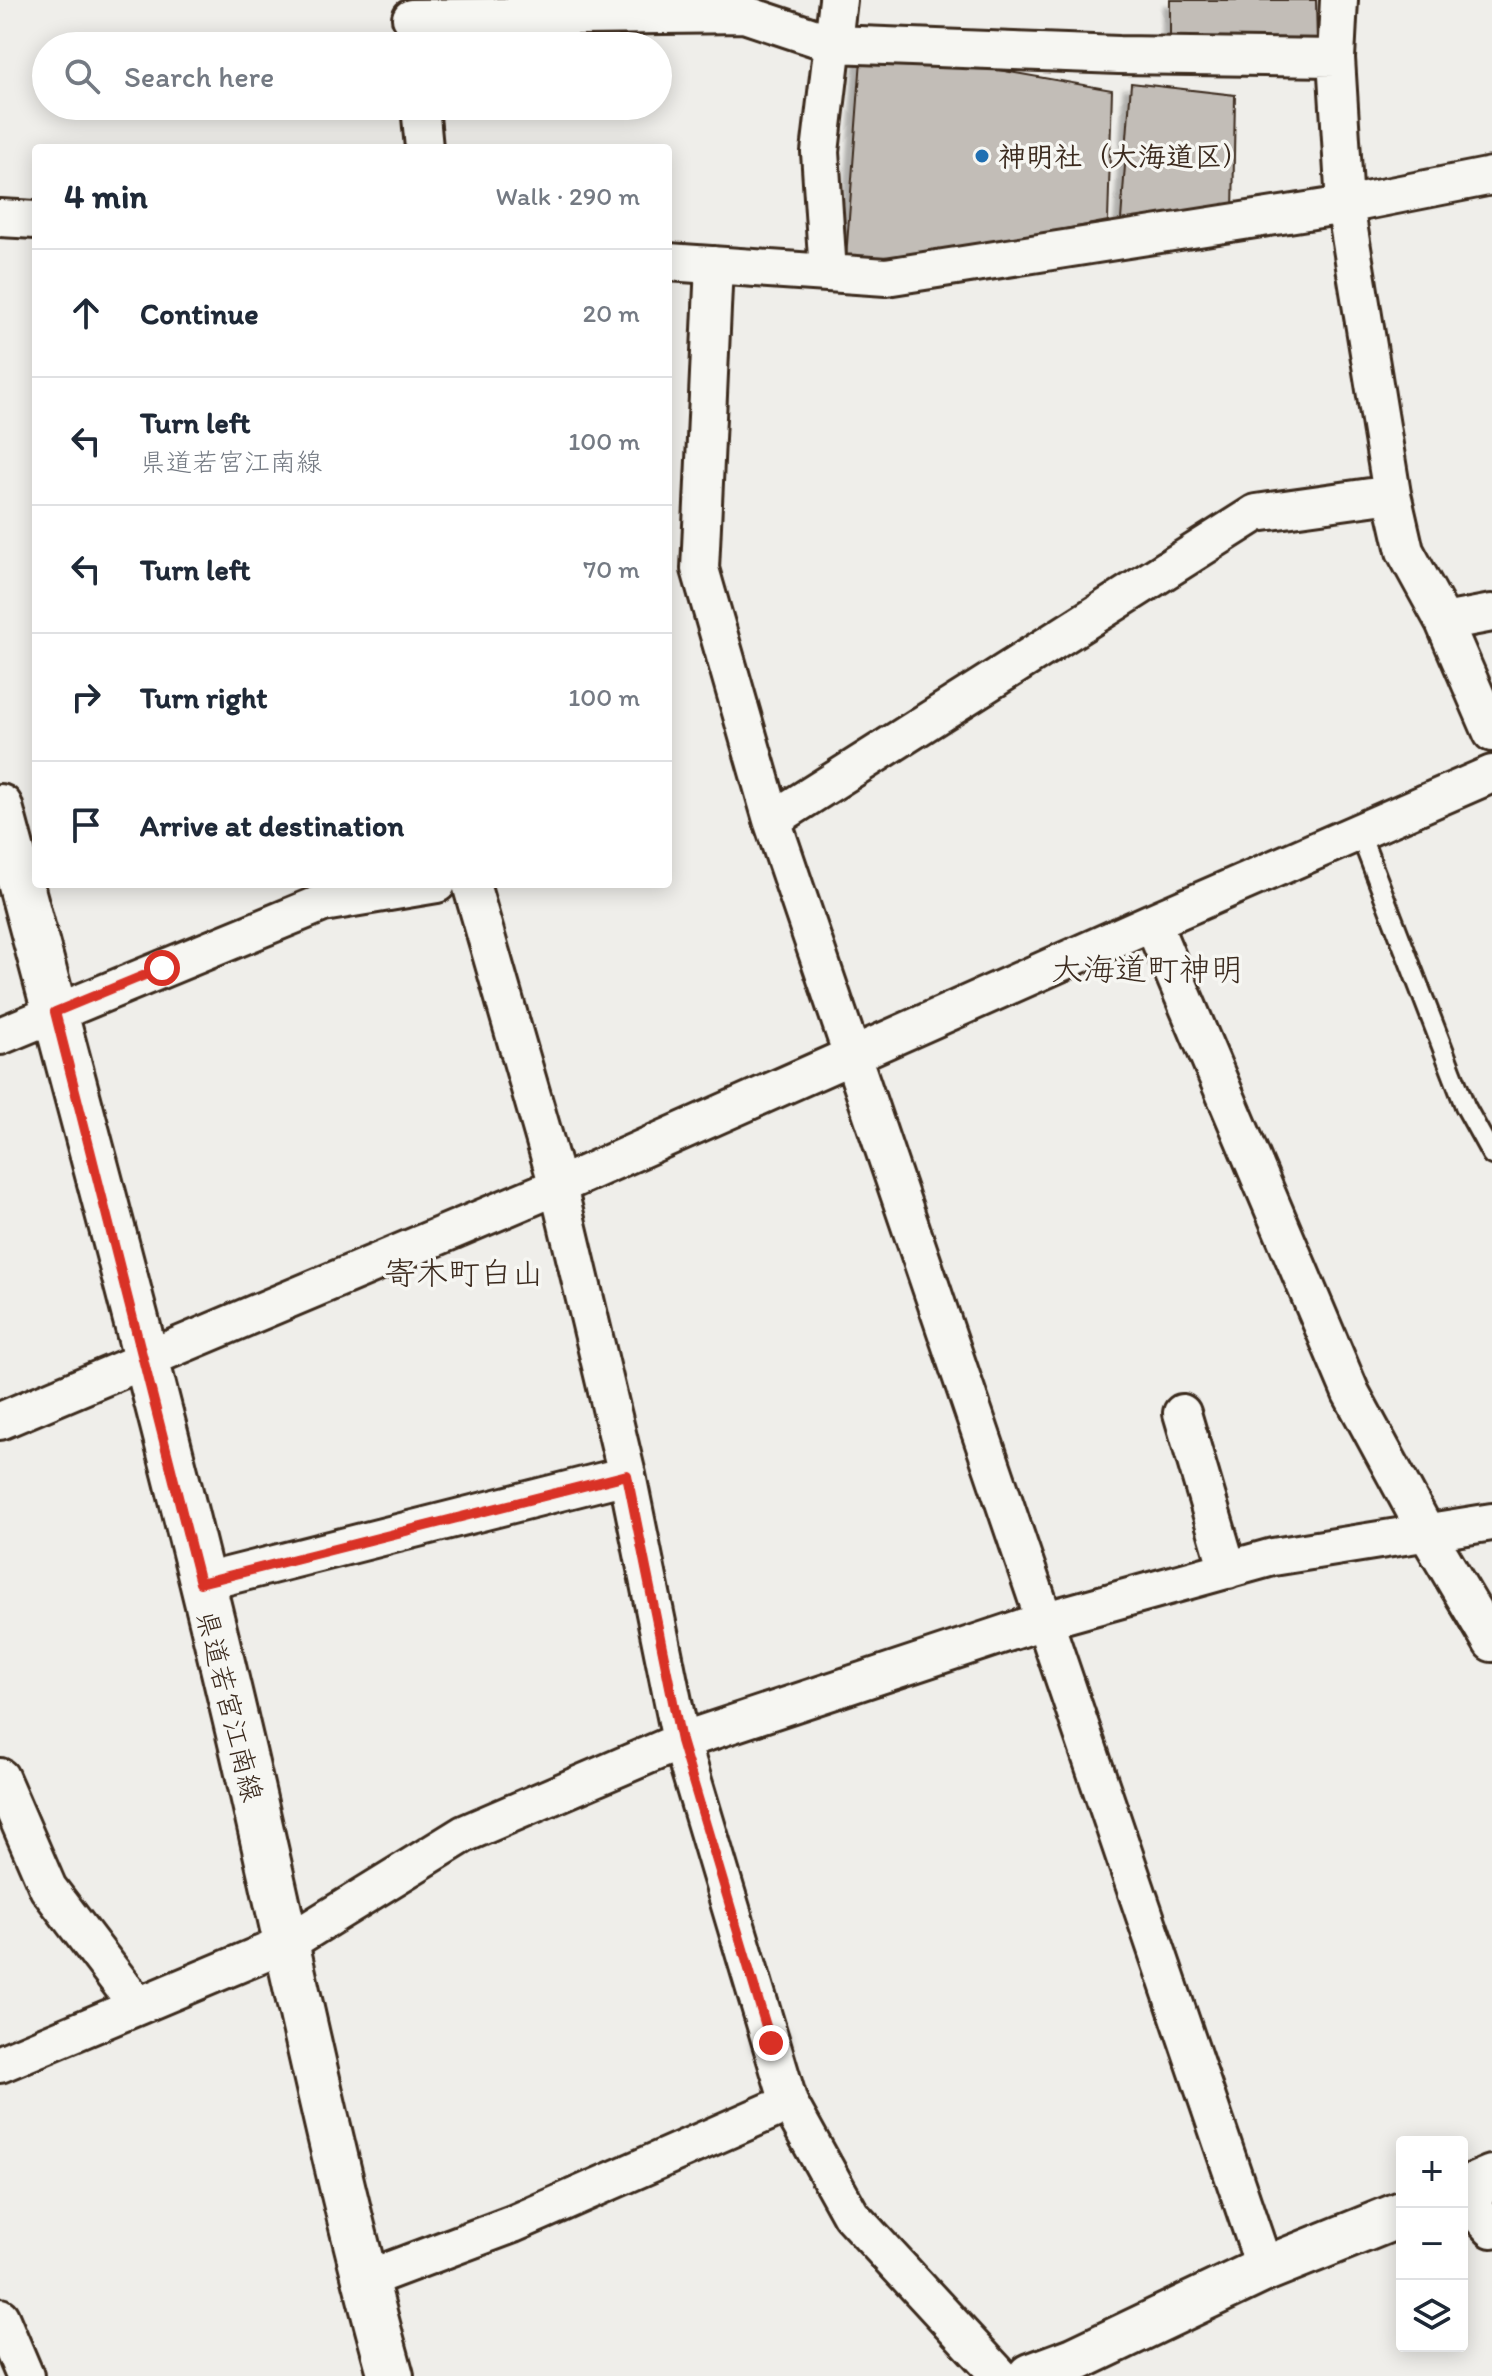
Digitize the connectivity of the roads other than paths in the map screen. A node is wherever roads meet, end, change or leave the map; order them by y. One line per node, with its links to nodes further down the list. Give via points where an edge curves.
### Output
1 (838, 0): 4 (street)
2 (1339, 0): 5 (street)
3 (413, 21): 4 (street, via 744,14)
4 (834, 44): 5 (street); 14 (street, via 820,152)
5 (1336, 58): 9 (street)
6 (421, 120): 7 (street)
7 (424, 144)
8 (1492, 176): 9 (street)
9 (1345, 205): 14 (street, via 886,277); 15 (street)
10 (0, 218): 11 (street)
11 (32, 220)
12 (672, 262): 13 (street)
13 (714, 265): 14 (street); 21 (street, via 700,569)
14 (828, 273)
15 (1392, 494): 17 (street, via 1405,551); 21 (street, via 1256,513)
16 (1492, 613): 17 (street)
17 (1444, 622): 18 (street)
18 (1492, 733)
19 (1492, 774): 22 (street)
20 (0, 807): 26 (main road, 県道若宮江南線)
21 (772, 820): 28 (street)
22 (1360, 834): 25 (street); 29 (lane, via 1465,1106)
23 (413, 888): 26 (street, via 323,903)
24 (472, 888): 30 (street)
25 (1152, 922): 28 (street); 36 (street, via 1351,1393)
26 (55, 1012): 27 (street); 31 (main road, 県道若宮江南線)
27 (0, 1036)
28 (852, 1055): 30 (street); 39 (street)
29 (1492, 1155)
30 (558, 1186): 31 (street); 34 (street)
31 (145, 1359): 33 (street); 38 (main road, 県道若宮江南線)
32 (1182, 1413): 37 (street)
33 (0, 1421)
34 (627, 1475): 38 (street); 41 (street)
35 (1492, 1522): 36 (street)
36 (1427, 1533): 37 (street, via 1273,1557); 40 (street)
37 (1228, 1570): 39 (street)
38 (200, 1583): 43 (main road, 県道若宮江南線)
39 (1046, 1620): 41 (street); 52 (street)
40 (1492, 1643)
41 (681, 1741): 43 (street, via 464,1834); 46 (street)
42 (0, 1777): 44 (street, via 48,1888)
43 (286, 1944): 44 (street); 53 (main road, 県道若宮江南線)
44 (137, 2005): 45 (street)
45 (0, 2064)
46 (789, 2103): 53 (street, via 513,2224); 58 (street, via 851,2215)
47 (1492, 2178): 48 (main road)
48 (1468, 2191)
49 (1468, 2201): 51 (street)
50 (1396, 2216): 52 (main road)
51 (1492, 2229)
52 (1265, 2269): 55 (main road)
53 (364, 2280): 57 (main road, 県道若宮江南線)
54 (0, 2317): 56 (street)
55 (1080, 2368): 59 (main road)
56 (25, 2376)
57 (391, 2376)
58 (1000, 2376)
59 (1031, 2376)

